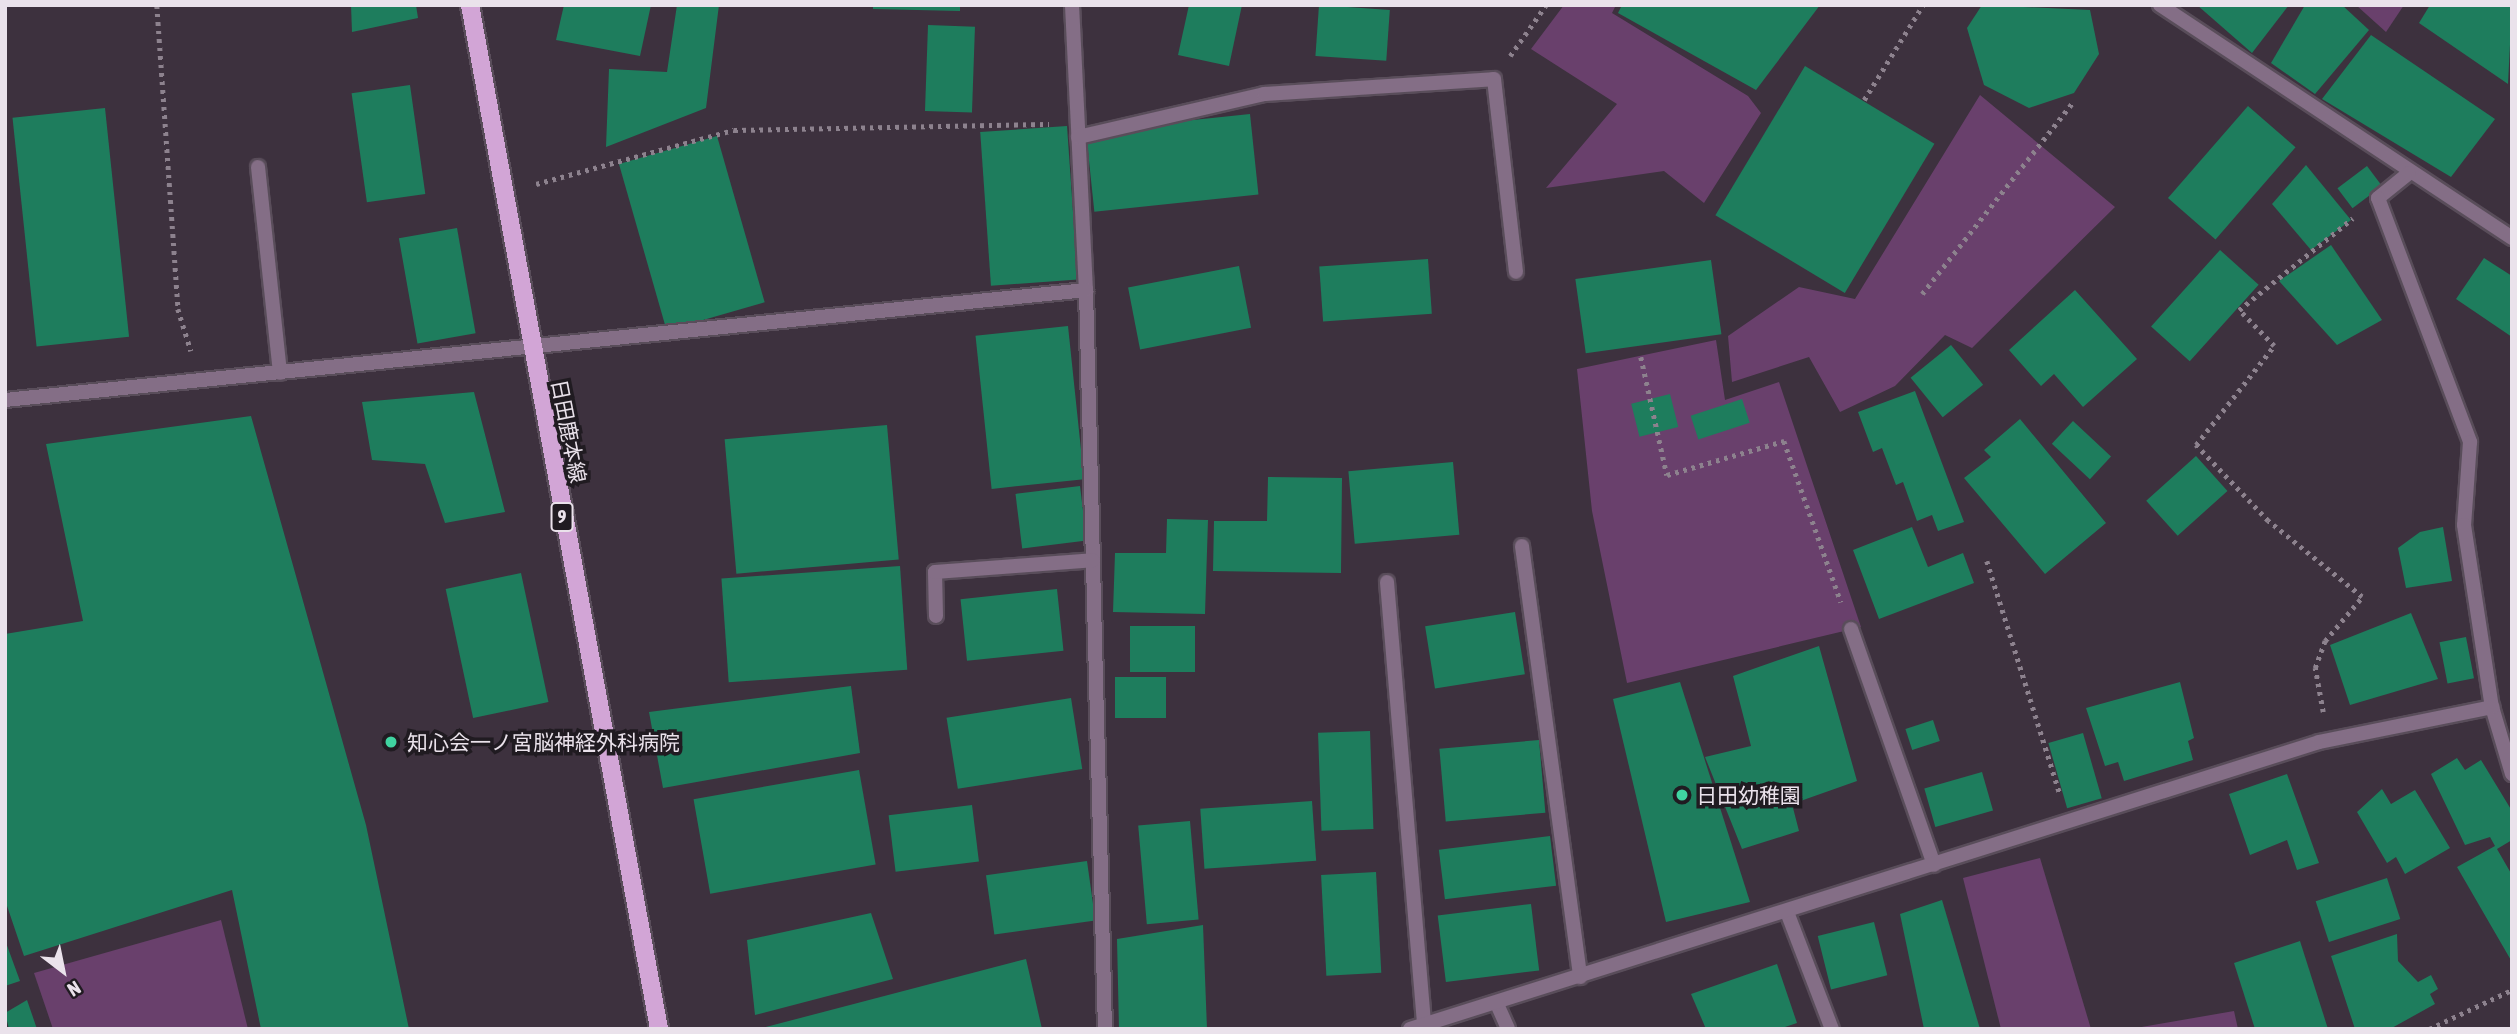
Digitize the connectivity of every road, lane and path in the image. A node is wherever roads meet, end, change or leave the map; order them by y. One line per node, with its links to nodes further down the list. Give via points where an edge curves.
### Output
1 (157, 5): 22 (path, via 178,309 188,328)
2 (470, 5): 19 (main road, 日田鹿本線 / 9)
3 (1072, 5): 10 (street)
4 (1546, 5): 7 (path)
5 (1923, 5): 8 (path)
6 (2160, 5): 12 (street)
7 (1494, 79): 10 (street, via 1264,94); 16 (street)
8 (1864, 100)
9 (2073, 102): 18 (path)
10 (1078, 130): 13 (path, via 734,130); 17 (street)
11 (258, 167): 21 (street)
12 (2409, 173): 14 (street); 15 (street)
13 (532, 186)
14 (2378, 198): 30 (street, via 2470,442 2464,525); 31 (path, via 2239,310 2274,346 2196,445 2268,520 2362,597 2325,641 2315,668)
15 (2512, 238)
16 (1516, 272)
17 (1086, 290): 19 (street); 25 (street)
18 (1922, 294)
19 (530, 348): 21 (street); 40 (main road, 日田鹿本線 / 9)
20 (1641, 357): 29 (path, via 1667,475 1784,441)
21 (280, 373): 22 (street)
22 (194, 382): 23 (street)
23 (5, 400)
24 (1522, 546): 36 (street)
25 (1093, 560): 28 (street, via 935,572); 41 (street)
26 (1987, 561): 33 (path)
27 (1387, 582): 39 (street)
28 (936, 616)
29 (1851, 629): 34 (street)
30 (2492, 707): 31 (street); 32 (street)
31 (2335, 738): 33 (street)
32 (2512, 774)
33 (2069, 822): 34 (street)
34 (1934, 865): 35 (street)
35 (1787, 912): 36 (street); 43 (street)
36 (1580, 977): 38 (street)
37 (2512, 990): 44 (path)
38 (1497, 1004): 39 (street); 42 (street)
39 (1417, 1026)
40 (659, 1029)
41 (1105, 1029)
42 (1508, 1029)
43 (1832, 1029)
44 (2429, 1029)

